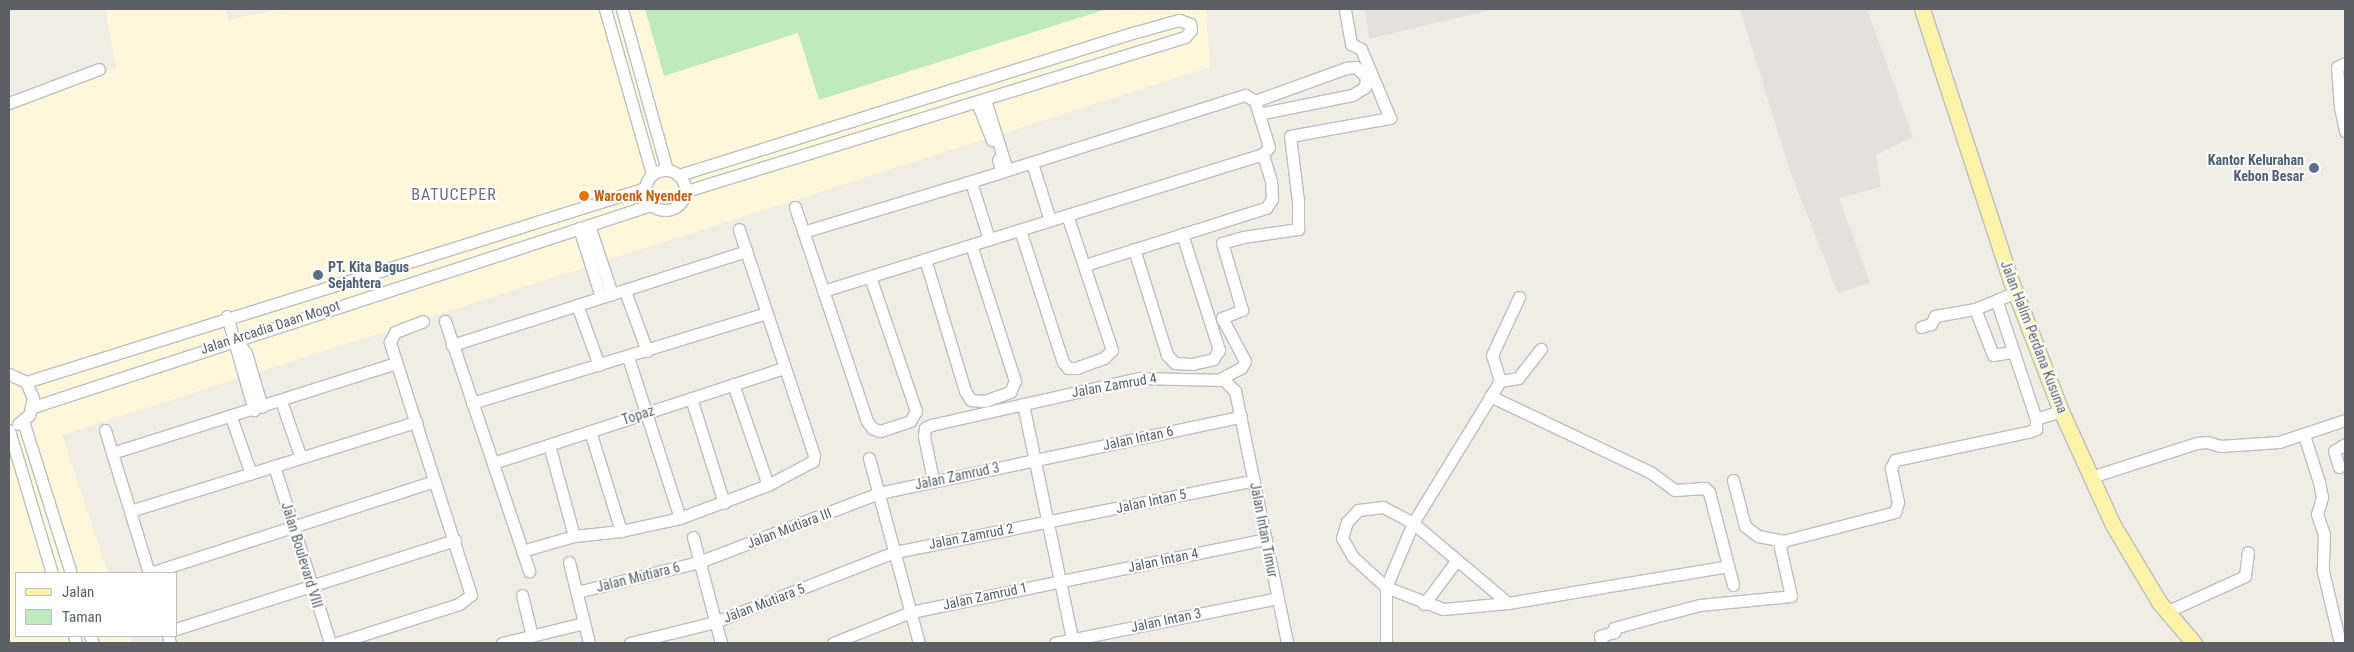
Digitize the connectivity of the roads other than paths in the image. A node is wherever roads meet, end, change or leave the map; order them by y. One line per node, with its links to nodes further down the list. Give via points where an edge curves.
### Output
1 (605, 9): 6 (street)
2 (622, 9): 5 (street)
3 (1345, 9): 68 (street, via 1351,44 1361,49 1390,118 1290,136 1298,229 1222,243 1242,310 1222,318 1245,362 1241,368)
4 (1922, 9): 45 (main road, Jalan Halim Perdana Kusuma)
5 (632, 46): 6 (street); 21 (street)
6 (617, 51): 22 (street)
7 (2345, 63): 16 (street, via 2337,67)
8 (1015, 68): 10 (street); 10 (street, via 1179,20 1190,24 1191,30 1185,37); 15 (street)
9 (99, 69): 13 (street)
10 (1022, 88): 11 (street)
11 (981, 101): 17 (street); 18 (street)
12 (1254, 101): 14 (street); 14 (street, via 1346,68 1356,67 1366,77 1365,87 1352,95); 20 (street, via 1245,96 1232,98)
13 (9, 103)
14 (1260, 114): 19 (street, via 1269,147)
15 (839, 123): 17 (street); 23 (street)
16 (2345, 131)
17 (844, 144): 26 (street)
18 (998, 148): 20 (street, via 1007,170); 24 (street, via 1002,172)
19 (1263, 154): 29 (street); 35 (street, via 1272,181 1272,199 1266,208)
20 (1032, 163): 30 (street)
21 (667, 170): 22 (street); 23 (street)
22 (652, 174): 25 (street)
23 (679, 175): 26 (street)
24 (971, 182): 34 (street); 36 (street)
25 (645, 188): 27 (street); 52 (street, Jalan Arcadia Daan Mogot)
26 (686, 191): 27 (street, via 677,207 669,210)
27 (652, 205): 31 (street, Jalan Arcadia Daan Mogot)
28 (794, 207): 34 (street)
29 (1067, 215): 30 (street); 41 (street)
30 (1050, 220): 33 (street)
31 (584, 226): 46 (street); 58 (street, Jalan Arcadia Daan Mogot)
32 (739, 229): 39 (street)
33 (1020, 230): 36 (street); 41 (street, via 1063,362 1068,368 1104,358 1112,350)
34 (803, 232): 44 (street)
35 (1182, 234): 38 (street); 38 (street, via 1219,350 1213,359 1192,364 1175,363 1167,354)
36 (990, 239): 37 (street)
37 (971, 245): 40 (street); 40 (street, via 1015,381 1010,392 985,401 971,400 965,391)
38 (1134, 249): 41 (street)
39 (746, 251): 43 (street); 51 (street)
40 (925, 259): 42 (street)
41 (1085, 264)
42 (870, 276): 44 (street); 44 (street, via 916,411 910,421 880,431 867,421)
43 (625, 290): 46 (street); 61 (street)
44 (823, 291)
45 (2016, 292): 48 (street, via 1996,298); 79 (main road, Jalan Halim Perdana Kusuma)
46 (606, 296): 49 (street)
47 (1519, 297): 70 (street, via 1492,355)
48 (1997, 302): 50 (street); 53 (street)
49 (577, 305): 59 (street); 65 (street)
50 (1975, 309): 56 (street, via 1935,316 1931,324); 57 (street)
51 (766, 313): 61 (street); 66 (street)
52 (227, 316): 58 (street); 69 (street, Jalan Arcadia Daan Mogot)
53 (2002, 319): 57 (street); 62 (street)
54 (423, 321): 64 (street, via 390,335)
55 (445, 321): 59 (street)
56 (1921, 327)
57 (1984, 327): 62 (street, via 1993,355)
58 (234, 338): 77 (street, Jalan Arcadia Daan Mogot); 78 (street)
59 (452, 345): 75 (street)
60 (1540, 349): 70 (street, via 1518,378)
61 (647, 351): 63 (street)
62 (2013, 352): 83 (street)
63 (628, 357): 65 (street); 80 (street)
64 (396, 363): 74 (street); 86 (street)
65 (598, 365): 75 (street)
66 (784, 368): 71 (street, Topaz); 106 (street, via 814,455 808,465)
67 (9, 374): 69 (street)
68 (1220, 380): 76 (street, Jalan Zamrud 4, via 1140,378); 82 (street, via 1230,384 1235,391)
69 (26, 382): 77 (street, via 34,398)
70 (1500, 382): 72 (street)
71 (733, 384): 73 (street, Topaz); 106 (street)
72 (1490, 396): 112 (street); 126 (street, via 1650,472 1675,490 1705,488 1709,492)
73 (692, 398): 80 (street, Topaz); 108 (street)
74 (281, 401): 78 (street); 94 (street)
75 (472, 403): 97 (street)
76 (1023, 404): 96 (street); 102 (street, Jalan Zamrud 4, via 925,428)
77 (33, 407): 85 (street)
78 (258, 408): 81 (street)
79 (2061, 411): 83 (street); 101 (main road, Jalan Halim Perdana Kusuma)
80 (646, 413): 89 (street, Topaz); 110 (street)
81 (231, 417): 93 (street); 100 (street)
82 (1241, 417): 96 (street, Jalan Intan 6); 103 (street, Jalan Intan Timur)
83 (2036, 419): 119 (street, via 2036,429 2028,432 1894,460 1891,468 1898,502 1895,512)
84 (2345, 420): 90 (street)
85 (23, 421): 87 (street); 129 (street)
86 (416, 422): 94 (street); 105 (street)
87 (9, 428): 128 (street)
88 (105, 430): 93 (street)
89 (590, 431): 92 (street, Topaz); 114 (street)
90 (2304, 436): 101 (street, via 2269,443 2220,446 2197,443); 143 (street, via 2320,482 2322,497 2317,514 2324,534 2323,571)
91 (2345, 444): 99 (street, via 2334,451)
92 (549, 445): 97 (street, Topaz); 115 (street)
93 (112, 453): 109 (street)
94 (301, 458): 98 (street)
95 (869, 458): 107 (street)
96 (1034, 459): 102 (street, Jalan Zamrud 3); 111 (street)
97 (493, 463): 120 (street)
98 (274, 466): 100 (street); 113 (street, Jalan Boulevard VIII)
99 (2339, 468)
100 (251, 474): 109 (street)
101 (2091, 477): 142 (main road, Jalan Halim Perdana Kusuma, via 2113,526)
102 (933, 480): 107 (street, Jalan Zamrud 3)
103 (1254, 480): 111 (street, Jalan Intan 5); 117 (street, Jalan Intan Timur)
104 (1733, 480): 119 (street, via 1745,526 1758,536)
105 (436, 481): 113 (street); 118 (street)
106 (768, 485): 108 (street)
107 (879, 493): 121 (street); 125 (street, Jalan Mutiara III)
108 (724, 503): 110 (street)
109 (130, 511): 130 (street)
110 (680, 518): 114 (street)
111 (1048, 522): 121 (street, Jalan Zamrud 2); 132 (street)
112 (1413, 523): 123 (street); 135 (street); 135 (street, via 1383,507 1358,510 1347,522 1342,538 1353,558)
113 (294, 527): 131 (street); 133 (street, Jalan Boulevard VIII)
114 (621, 531): 115 (street)
115 (574, 536): 120 (street)
116 (693, 537): 125 (street)
117 (1266, 539): 132 (street, Jalan Intan 4); 138 (street, Jalan Intan Timur)
118 (455, 540): 133 (street); 150 (street, via 471,590 467,600)
119 (1783, 541): 160 (street, via 1780,547 1791,596 1700,606 1654,617 1614,628 1614,632 1600,636)
120 (522, 551): 127 (street)
121 (895, 552): 141 (street); 144 (street, Jalan Mutiara 5)
122 (2248, 552): 142 (street, via 2245,576)
123 (1456, 561): 139 (street); 140 (street)
124 (569, 562): 136 (street)
125 (699, 562): 136 (street, Jalan Mutiara 6); 144 (street)
126 (1728, 566): 134 (street); 139 (street)
127 (529, 571)
128 (52, 572)
129 (71, 572)
130 (149, 572)
131 (152, 572)
132 (1060, 581): 141 (street, Jalan Zamrud 1); 148 (street)
133 (312, 585): 146 (street); 149 (street, Jalan Boulevard VIII)
134 (1733, 585)
135 (1386, 587): 140 (street); 159 (street)
136 (576, 592): 145 (street)
137 (522, 595): 147 (street)
138 (1278, 598): 148 (street, Jalan Intan 3); 158 (street, Jalan Intan Timur)
139 (1508, 603): 140 (street, via 1443,609)
140 (1424, 604)
141 (911, 612): 155 (street, Jalan Zamrud 1); 156 (street)
142 (2166, 612): 161 (main road, Jalan Halim Perdana Kusuma)
143 (2341, 621): 162 (street)
144 (716, 622): 153 (street, Jalan Mutiara 5); 154 (street)
145 (584, 623): 147 (street); 152 (street)
146 (178, 628)
147 (532, 636): 151 (street)
148 (1072, 641): 157 (street, Jalan Intan 3)
149 (330, 643)
150 (337, 643)
151 (502, 643)
152 (589, 643)
153 (630, 643)
154 (721, 643)
155 (834, 643)
156 (919, 643)
157 (1055, 643)
158 (1287, 643)
159 (1386, 643)
160 (1602, 643)
161 (2194, 643)
162 (2340, 643)

